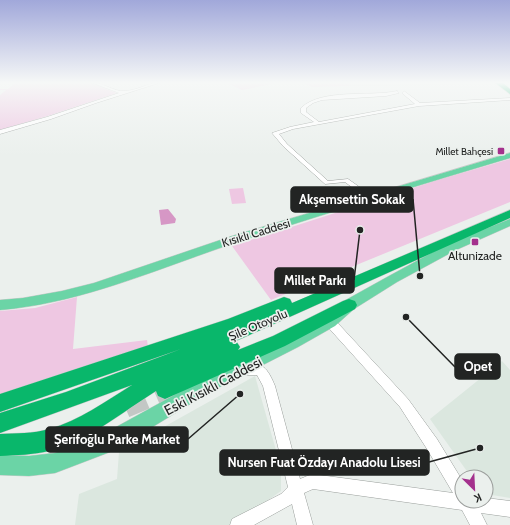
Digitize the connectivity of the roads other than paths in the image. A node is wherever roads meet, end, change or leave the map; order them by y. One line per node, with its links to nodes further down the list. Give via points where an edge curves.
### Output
1 (84, 106): 7 (street)
2 (304, 106): 5 (street, via 304,113)
3 (397, 106): 5 (street)
4 (411, 106): 6 (street)
5 (312, 119): 6 (street)
6 (319, 124): 9 (street, via 276,131 275,134 327,183 346,180)
7 (0, 132)
8 (510, 155): 9 (main road, Kısıklı Caddesi)
9 (369, 198): 14 (main road, Kısıklı Caddesi, via 236,239 96,287 23,304)
10 (510, 206): 19 (highway, Şile Otoyolu, via 234,324)
11 (510, 214): 13 (highway, Şile Otoyolu)
12 (510, 222): 15 (main road, Eski Kısıklı Caddesi, via 452,247)
13 (386, 268): 20 (highway, Şile Otoyolu, via 158,366 56,405); 21 (highway, via 291,321 159,379 91,423 74,431 28,444)
14 (0, 305)
15 (349, 305): 16 (main road, Eski Kısıklı Caddesi); 18 (highway, via 279,341)
16 (330, 322): 17 (main road, Eski Kısıklı Caddesi); 23 (street, via 404,403)
17 (237, 371): 22 (main road, Eski Kısıklı Caddesi, via 103,445 55,463 29,466); 24 (street, via 255,368 263,372 270,386)
18 (165, 390)
19 (0, 403)
20 (0, 423)
21 (0, 445)
22 (0, 465)
23 (454, 481)
24 (297, 489): 25 (street, via 312,481); 29 (street, via 286,499); 30 (street)
25 (454, 498)
26 (494, 505): 28 (street)
27 (470, 509): 31 (street)
28 (510, 509)
29 (238, 525)
30 (305, 525)
31 (479, 525)

